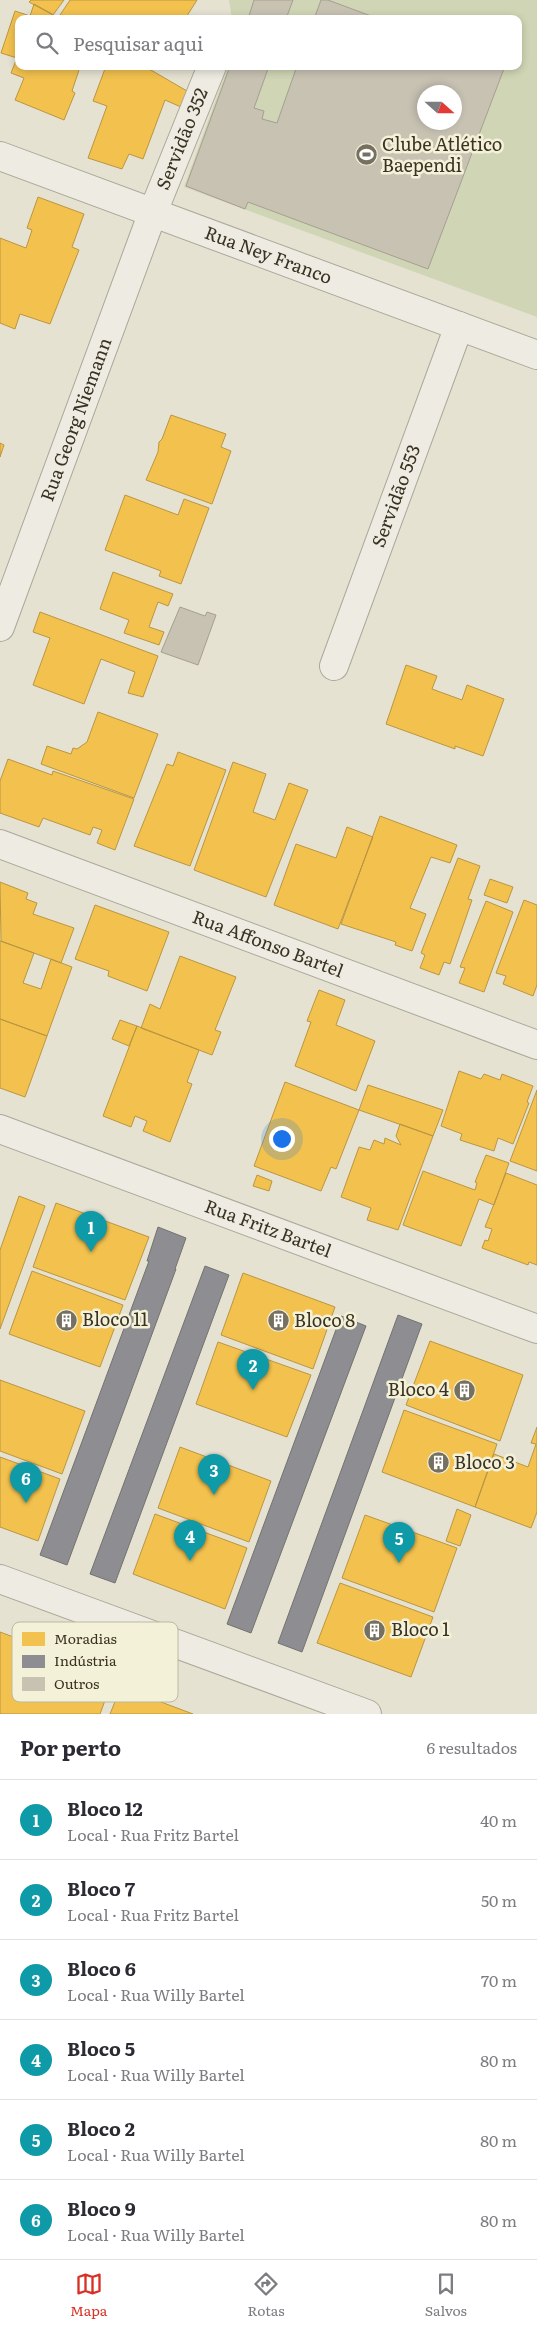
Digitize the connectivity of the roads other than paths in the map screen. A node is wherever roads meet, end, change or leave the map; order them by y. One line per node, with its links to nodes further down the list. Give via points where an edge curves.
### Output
1 (210, 70): 3 (street, Servidão 352)
2 (0, 156): 3 (street, Rua Ney Franco)
3 (153, 212): 4 (street, Rua Ney Franco); 6 (street, Rua Georg Niemann)
4 (459, 326): 5 (street, Rua Ney Franco); 7 (street, Servidão 553)
5 (537, 355)
6 (0, 627)
7 (334, 666)
8 (0, 844): 9 (street, Rua Affonso Bartel)
9 (537, 1045)
10 (0, 1129): 11 (street, Rua Fritz Bartel)
11 (537, 1329)
12 (0, 1579): 13 (street)
13 (117, 1622)
14 (178, 1645): 15 (street)
15 (366, 1714)

